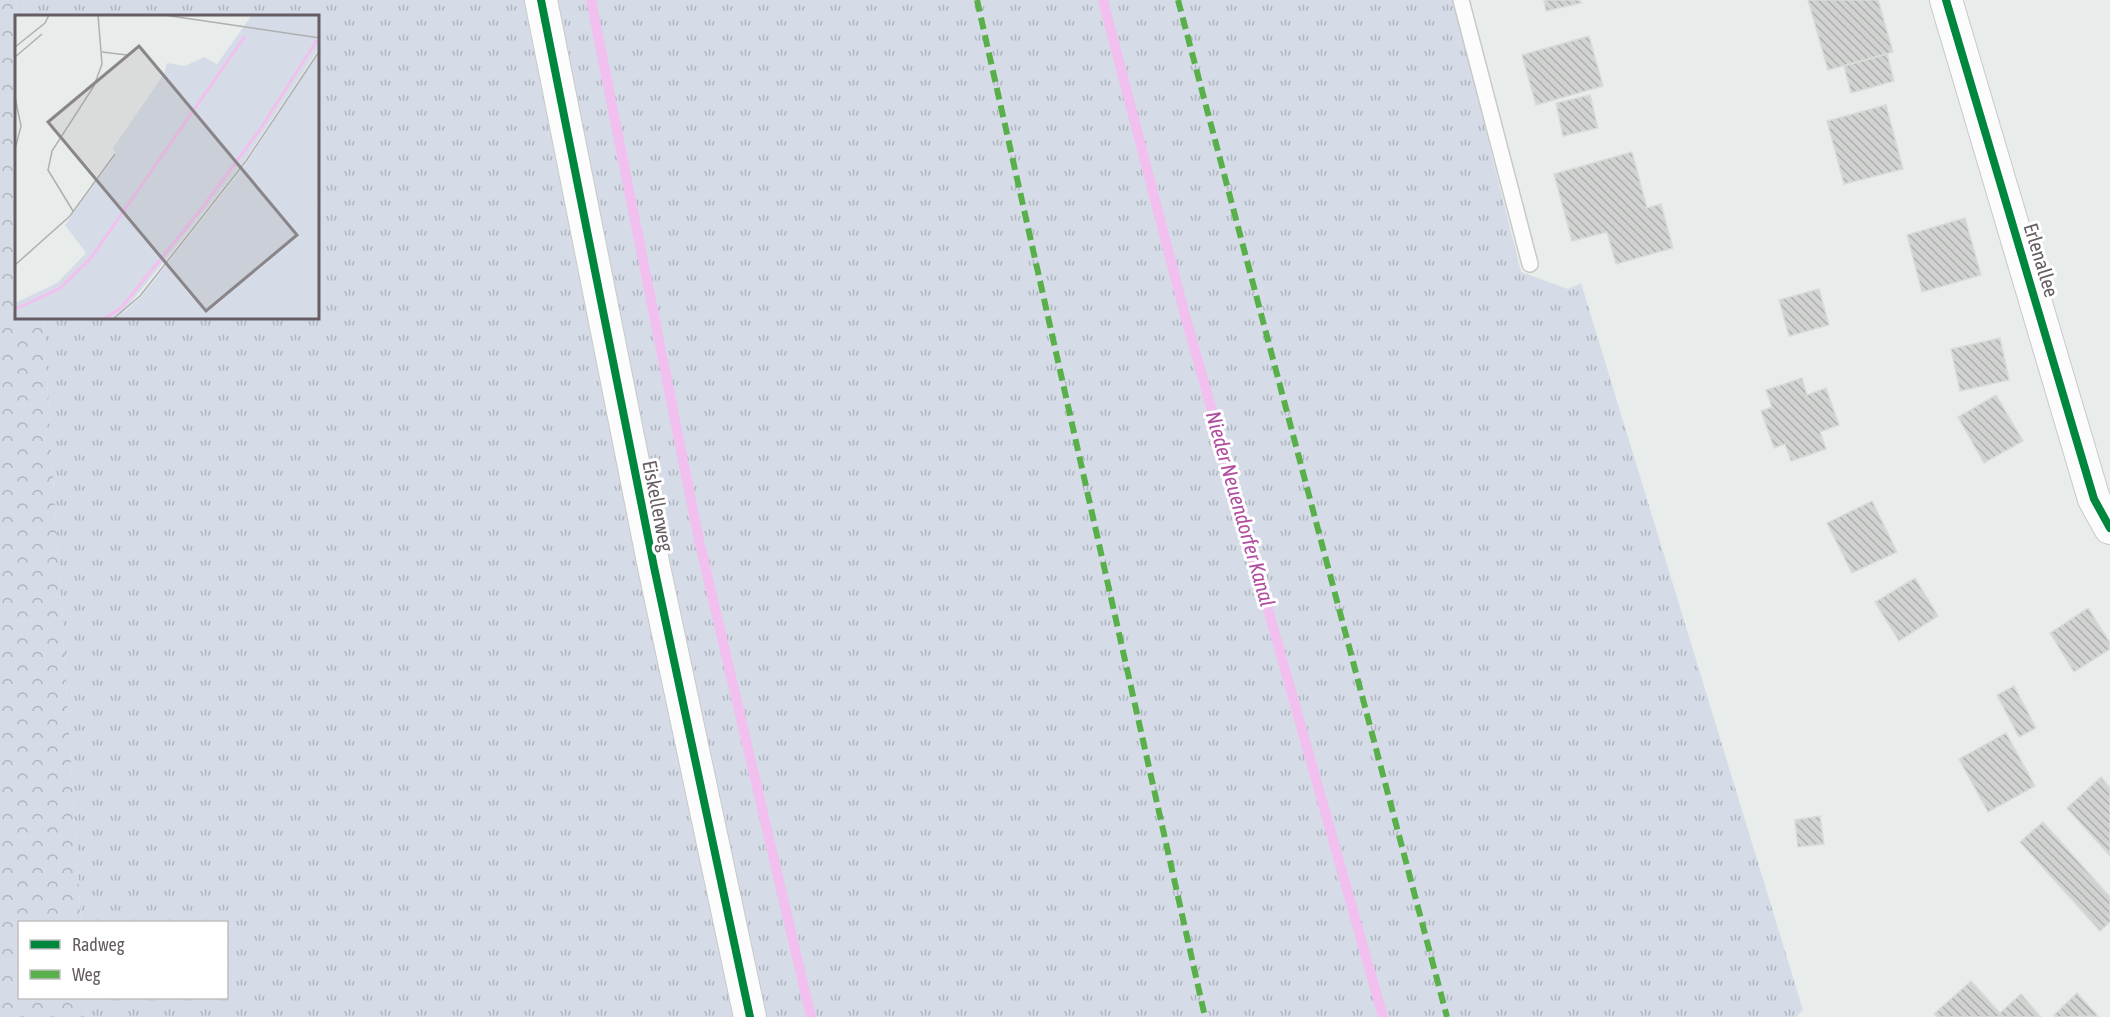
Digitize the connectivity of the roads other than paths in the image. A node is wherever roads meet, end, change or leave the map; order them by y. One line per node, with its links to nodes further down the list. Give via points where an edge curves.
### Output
1 (541, 0): 6 (street, Eiskellerweg, via 654,567)
2 (1461, 0): 4 (lane)
3 (1946, 0): 5 (street, Erlenallee, via 2094,500)
4 (1530, 264)
5 (2110, 528)
6 (750, 1017)

